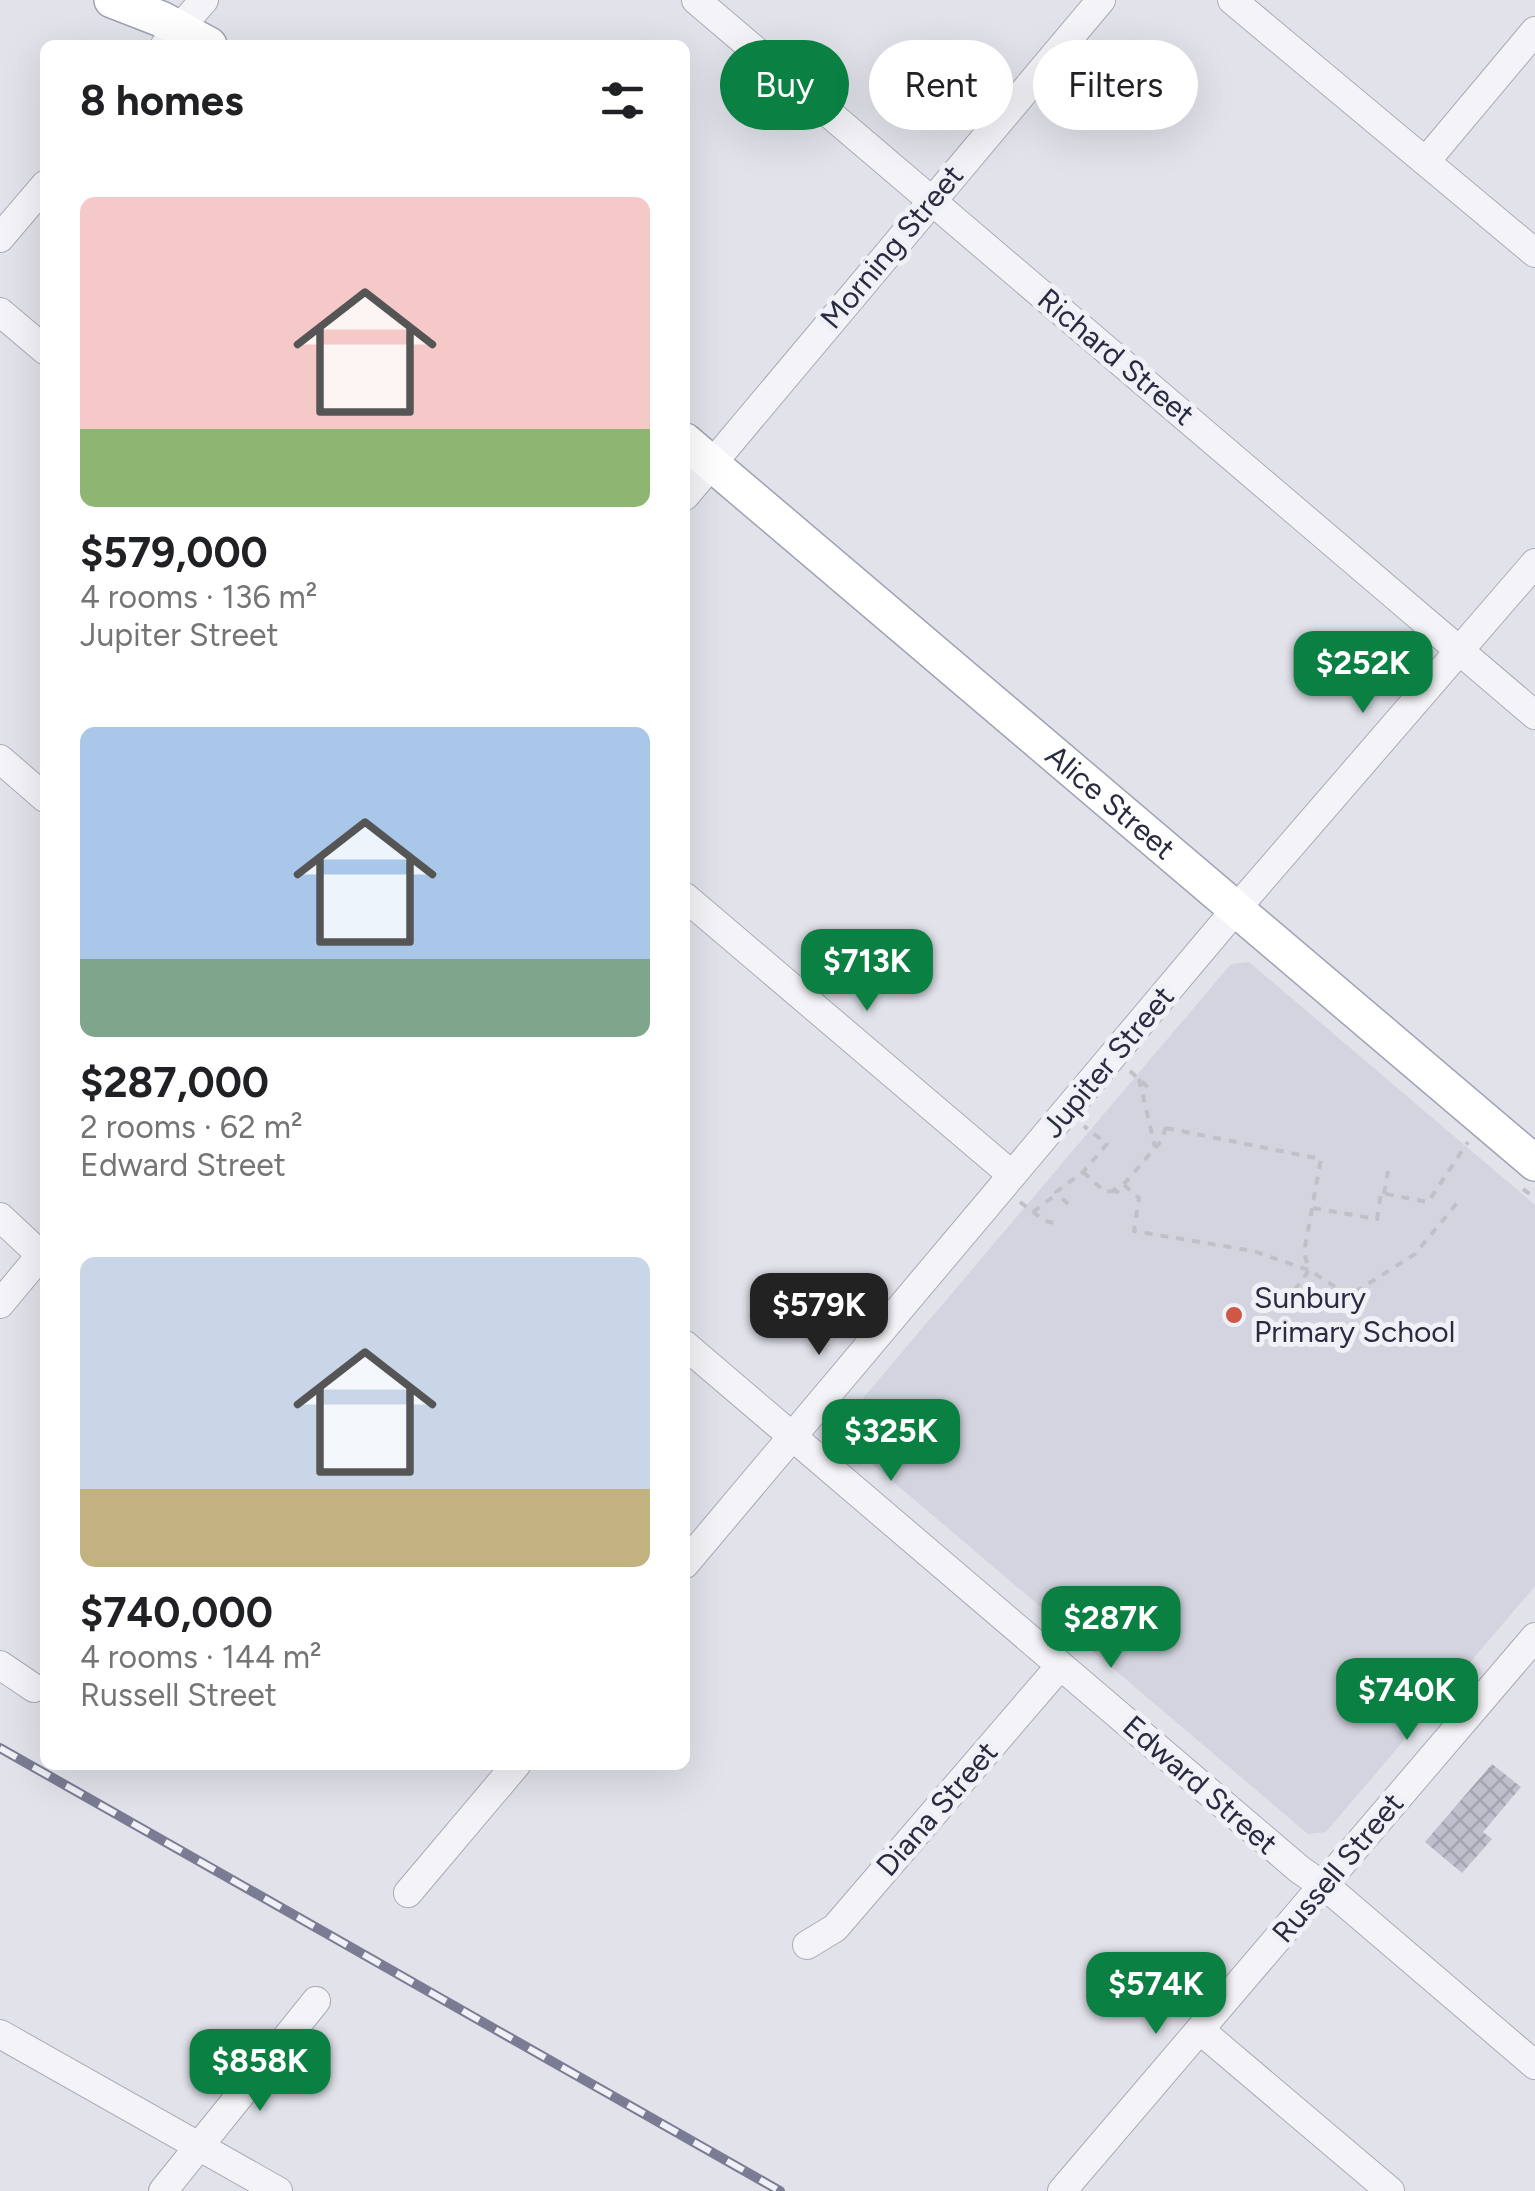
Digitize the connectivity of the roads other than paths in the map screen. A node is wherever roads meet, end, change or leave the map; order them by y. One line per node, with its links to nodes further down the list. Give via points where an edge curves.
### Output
1 (112, 0): 7 (main road)
2 (204, 0): 7 (street)
3 (696, 0): 10 (street, Richard Street)
4 (1101, 0): 10 (street, Morning Street)
5 (1232, 0): 8 (street)
6 (1535, 31): 8 (street)
7 (185, 40)
8 (1426, 161): 12 (street)
9 (40, 191): 11 (street)
10 (932, 200): 15 (street, Morning Street); 18 (street, Richard Street)
11 (0, 238)
12 (1535, 254)
13 (0, 312): 14 (street)
14 (40, 346)
15 (698, 452): 16 (street, Morning Street); 23 (main road, Alice Street)
16 (690, 479)
17 (1535, 562): 18 (street, Jupiter Street)
18 (1459, 648): 19 (street, Richard Street); 23 (street, Jupiter Street)
19 (1535, 715)
20 (0, 759): 21 (street)
21 (40, 794)
22 (690, 901): 25 (street)
23 (1236, 909): 24 (main road, Alice Street); 25 (street, Jupiter Street)
24 (1535, 1163)
25 (1016, 1188): 31 (street, Jupiter Street)
26 (0, 1217): 27 (street)
27 (40, 1251)
28 (40, 1259): 29 (street)
29 (0, 1304)
30 (690, 1349): 31 (street, Edward Street)
31 (792, 1436): 32 (street, Jupiter Street); 35 (street, Edward Street)
32 (690, 1558)
33 (1535, 1637): 38 (street, Russell Street)
34 (0, 1666): 36 (street)
35 (1060, 1666): 38 (street, Edward Street); 40 (street, Diana Street, via 835,1928)
36 (34, 1688)
37 (512, 1770): 39 (street)
38 (1322, 1886): 42 (street, Russell Street); 44 (street, Edward Street)
39 (408, 1893)
40 (807, 1945)
41 (316, 2001): 45 (street)
42 (1200, 2030): 48 (street, Russell Street); 49 (street)
43 (0, 2034): 45 (street)
44 (1535, 2065)
45 (199, 2146): 46 (street); 47 (street)
46 (163, 2191)
47 (278, 2191)
48 (1062, 2191)
49 (1390, 2191)

